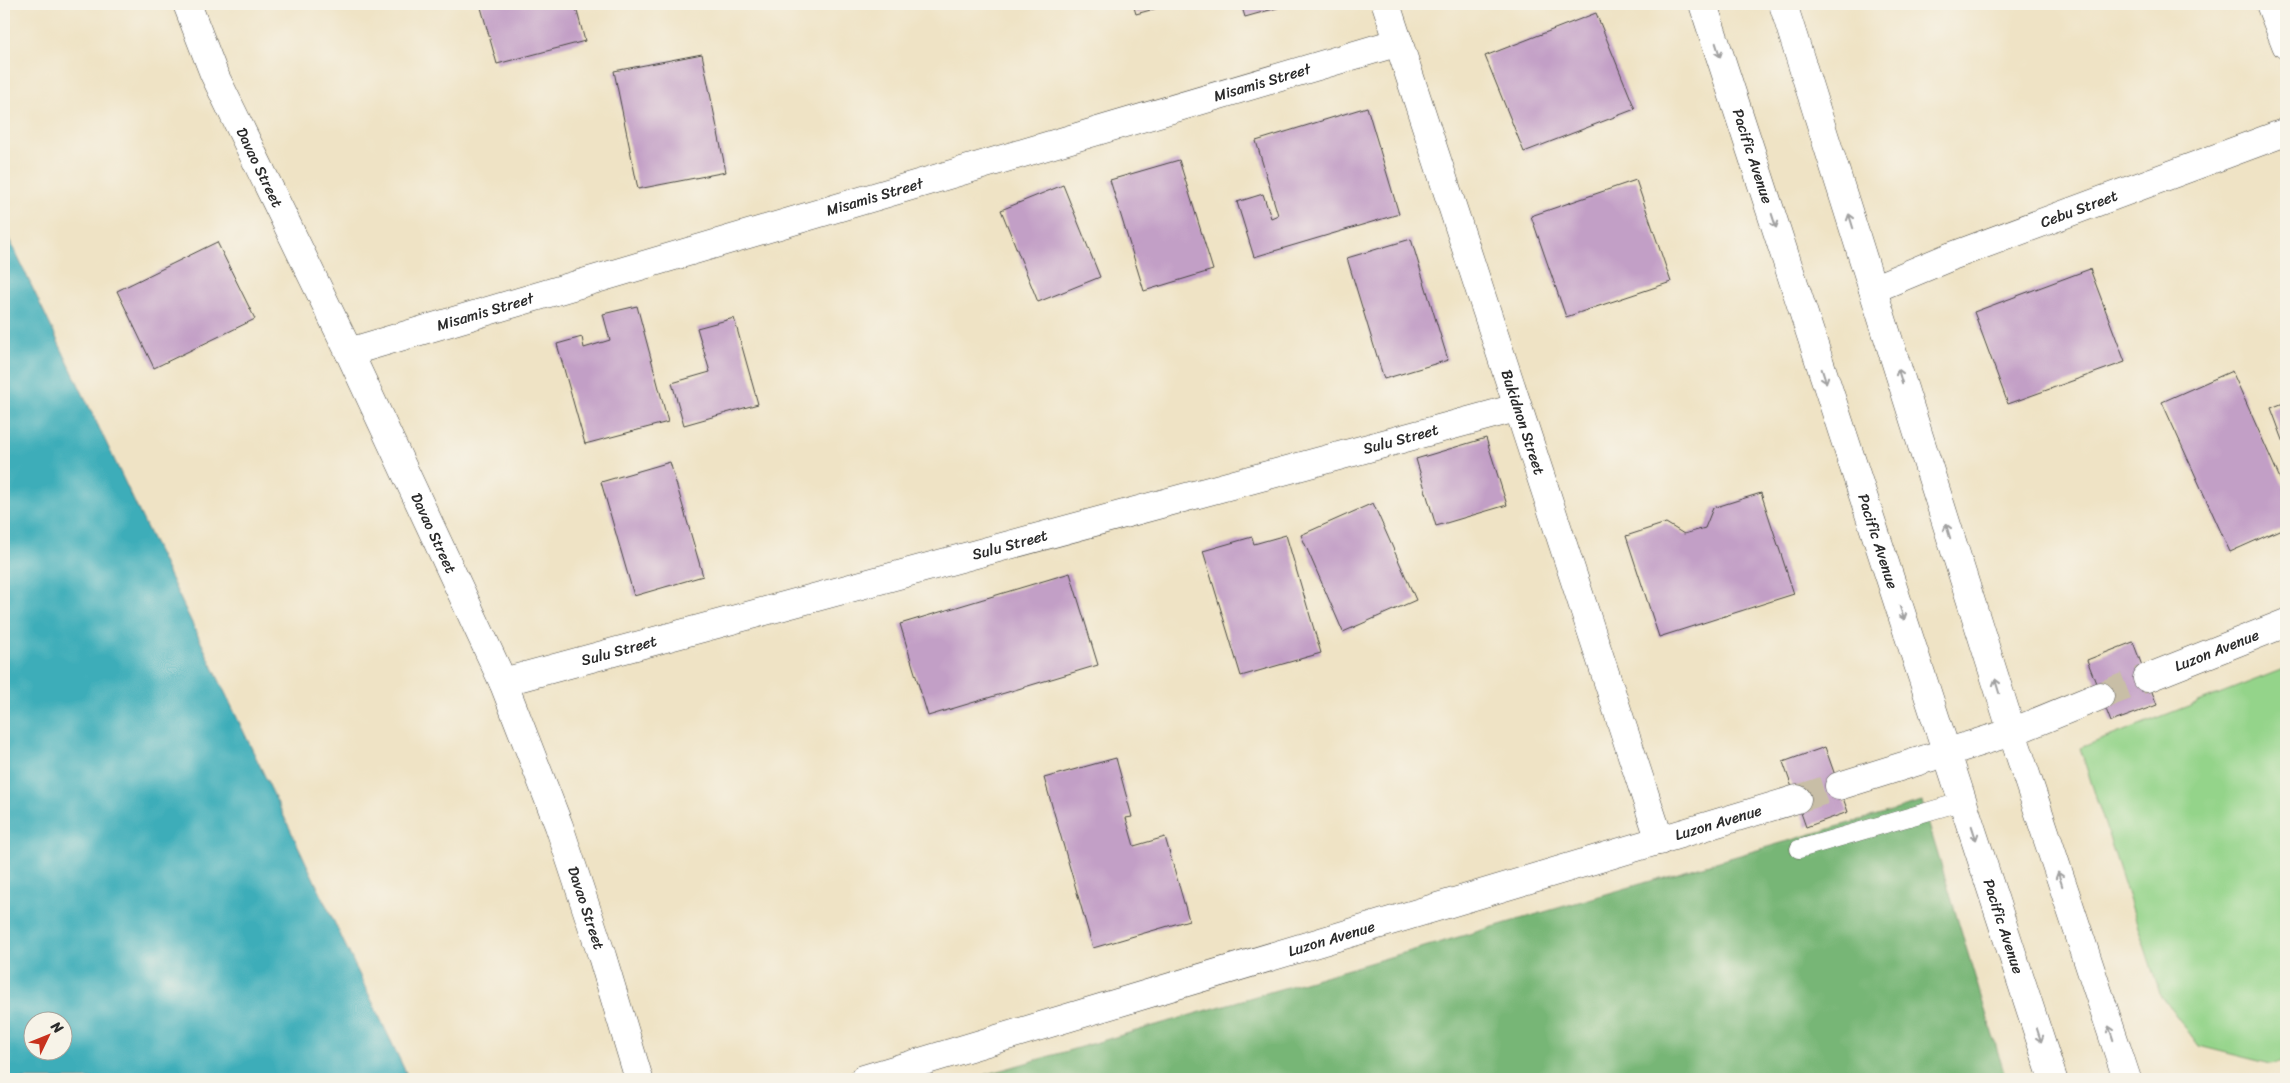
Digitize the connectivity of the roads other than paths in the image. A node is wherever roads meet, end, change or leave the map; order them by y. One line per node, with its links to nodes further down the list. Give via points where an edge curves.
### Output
1 (187, 4): 10 (street, Davao Street, via 214,74)
2 (1386, 4): 6 (street, Bukidnon Street)
3 (1703, 4): 17 (street, Pacific Avenue, one-way to 17)
4 (1784, 4): 9 (street, one-way to 4)
5 (2270, 4): 7 (street)
6 (1398, 42): 10 (street, Misamis Street); 11 (street, Bukidnon Street)
7 (2286, 45)
8 (2286, 132): 9 (street, Cebu Street, via 1952,256)
9 (1873, 289): 16 (street, one-way to 9)
10 (349, 352): 14 (street, Davao Street)
11 (1516, 408): 14 (street, Sulu Street); 21 (street, Bukidnon Street)
12 (2286, 623): 13 (street, Luzon Avenue)
13 (2147, 678)
14 (503, 682): 23 (street, Davao Street, via 559,826)
15 (2100, 696): 16 (street)
16 (2012, 732): 17 (street); 26 (street, one-way to 16)
17 (1948, 754): 18 (street); 20 (street, Pacific Avenue)
18 (1839, 786)
19 (1797, 799): 21 (street, Luzon Avenue)
20 (1964, 801): 22 (lane); 25 (street, Pacific Avenue, one-way to 25)
21 (1660, 841): 24 (street, Luzon Avenue)
22 (1799, 849)
23 (639, 1079)
24 (864, 1079)
25 (2053, 1079)
26 (2127, 1079)

